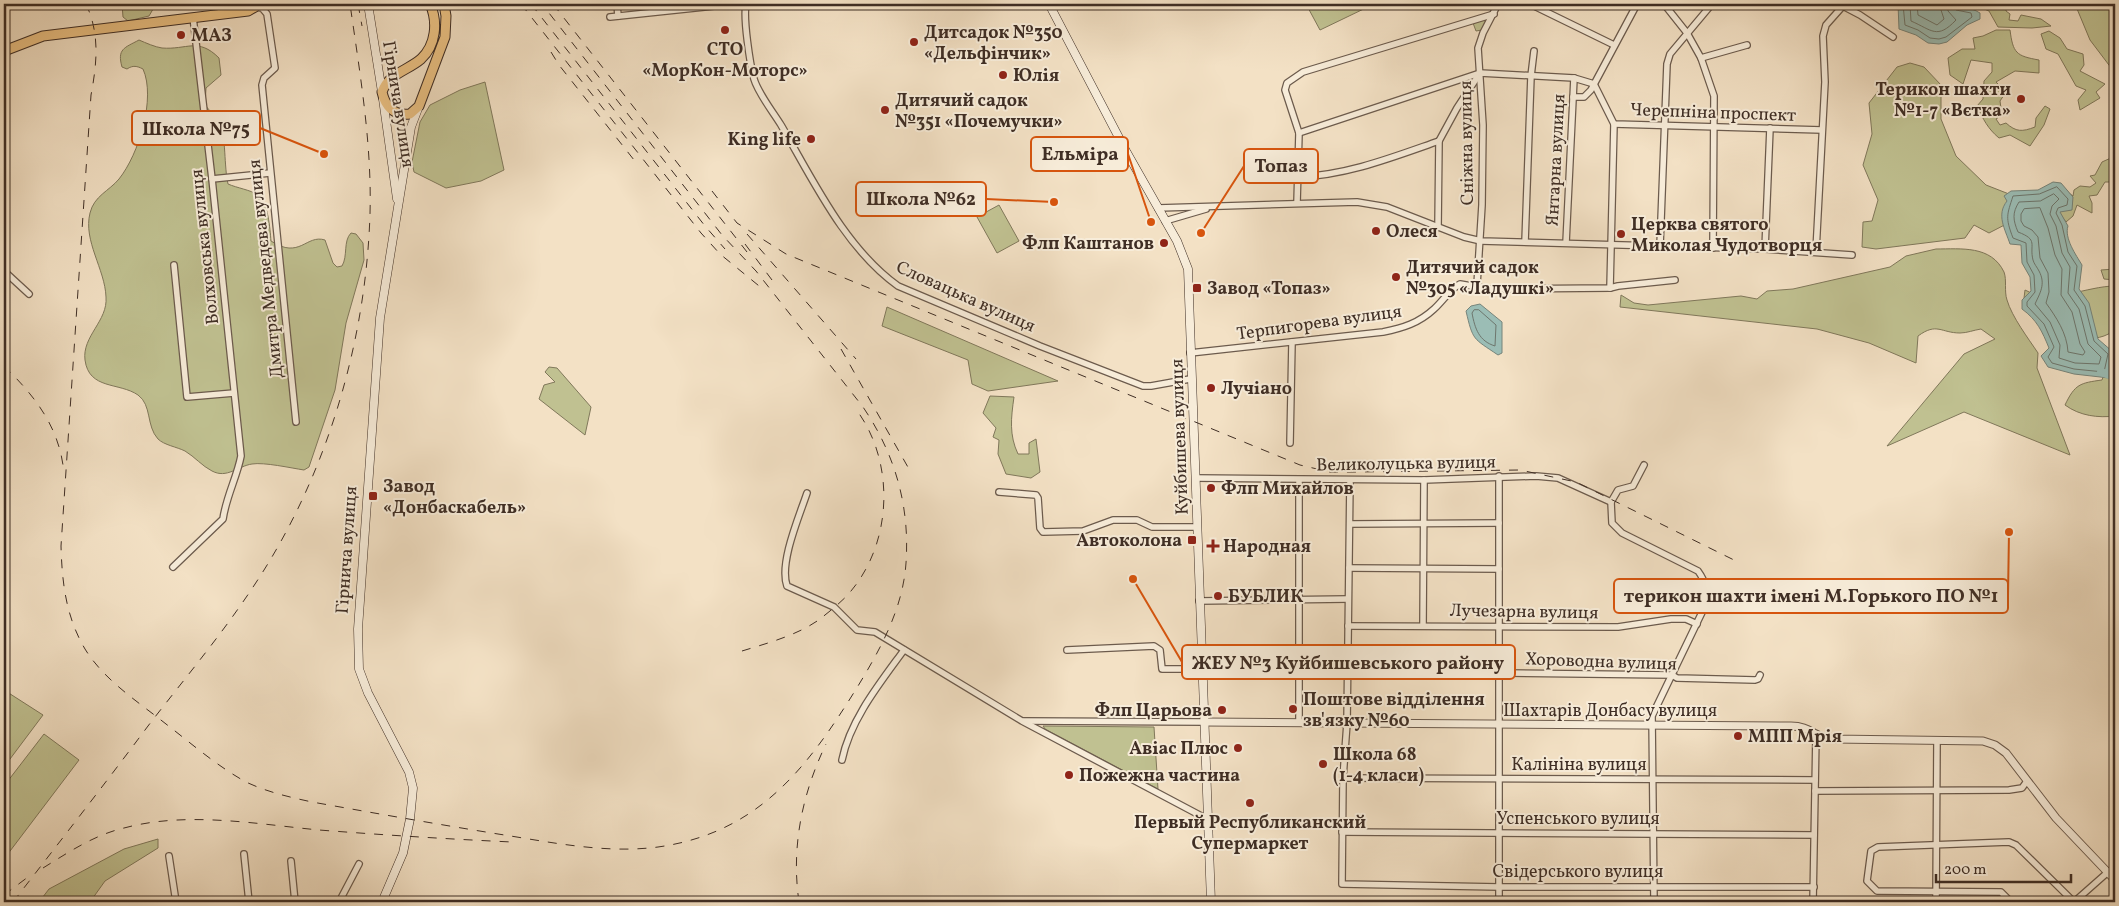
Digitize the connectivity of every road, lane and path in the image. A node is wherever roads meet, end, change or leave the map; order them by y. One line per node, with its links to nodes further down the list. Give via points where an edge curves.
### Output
1 (368, 4): 29 (main road, Гірнича вулиця)
2 (430, 4): 29 (main road, via 435,31 428,49 421,59 388,79)
3 (444, 4): 31 (main road, Гірнича вулиця, via 445,37)
4 (617, 4): 15 (street)
5 (1049, 4): 44 (main road, Куйбишева вулиця)
6 (1498, 4): 14 (street, Сніжна вулиця)
7 (1530, 4): 20 (street)
8 (1637, 4): 20 (street)
9 (1664, 4): 18 (street)
10 (1712, 4): 18 (street)
11 (745, 5): 15 (street); 65 (street, Словацька вулиця, via 748,45 756,84 830,210 872,266 898,286 1031,343 1143,386)
12 (1840, 5): 19 (street); 36 (street, via 1822,36 1825,82)
13 (253, 7): 16 (main road); 39 (street, Дмитра Медведєва вулиця, via 262,8 267,14 275,68 264,78 262,85)
14 (1494, 14): 25 (street, Сніжна вулиця, via 1478,48); 37 (street, via 1303,72 1287,83 1285,90)
15 (618, 16): 17 (street)
16 (192, 17): 22 (main road, via 43,36); 41 (street, Волховська вулиця)
17 (610, 17)
18 (1687, 33): 24 (street); 33 (street, via 1670,54 1667,64)
19 (1893, 37)
20 (1614, 45): 28 (street)
21 (1747, 45): 24 (street)
22 (4, 51)
23 (1534, 51): 26 (street)
24 (1702, 58): 34 (street, via 1714,96)
25 (1480, 73): 26 (street); 37 (street); 38 (street); 48 (street, Сніжна вулиця, via 1483,125)
26 (1531, 76): 27 (street); 49 (street)
27 (1574, 78): 28 (street); 30 (street, Янтарна вулиця)
28 (1594, 84): 30 (street, via 1589,94); 32 (street, Черепніна проспект)
29 (382, 95): 31 (main road, via 391,109 403,115 416,111); 45 (main road, Гірнича вулиця)
30 (1573, 98): 50 (street, Янтарна вулиця)
31 (420, 106): 45 (main road, Гірнича вулиця, via 411,127)
32 (1614, 124): 33 (street, Черепніна проспект); 51 (street)
33 (1665, 125): 34 (street, Черепніна проспект); 52 (street)
34 (1715, 126): 35 (street, Черепніна проспект); 53 (street)
35 (1770, 128): 36 (street, Черепніна проспект); 54 (street)
36 (1822, 130): 55 (street)
37 (1298, 133): 40 (street)
38 (1440, 141): 40 (street, via 1356,169 1325,176); 47 (street)
39 (270, 174): 41 (street); 67 (street, Дмитра Медведєва вулиця)
40 (1298, 177): 42 (street)
41 (212, 178): 66 (street, Волховська вулиця)
42 (1297, 203): 43 (street); 47 (street, via 1357,202 1387,207)
43 (1216, 207): 44 (street); 46 (street)
44 (1158, 208): 46 (main road, Куйбишева вулиця)
45 (398, 209): 136 (main road, Гірнича вулиця, via 380,318 357,648 359,670 368,693 409,772 413,788 403,853)
46 (1166, 221): 64 (main road, Куйбишева вулиця, via 1188,269)
47 (1438, 227): 48 (street)
48 (1481, 241): 49 (street); 60 (street, Сніжна вулиця)
49 (1525, 242): 50 (street)
50 (1566, 243): 51 (street)
51 (1610, 244): 52 (street); 61 (street)
52 (1660, 246): 53 (street)
53 (1713, 248): 54 (street)
54 (1765, 249): 55 (street)
55 (1816, 251): 56 (street)
56 (1852, 255)
57 (174, 265): 66 (street, via 187,397)
58 (4, 271): 62 (street)
59 (1675, 280): 61 (street, Терпигорева вулиця)
60 (1476, 285): 61 (street, Терпигорева вулиця, via 1488,289); 63 (street, Терпигорева вулиця, via 1457,285 1434,310 1407,327)
61 (1610, 288)
62 (29, 294)
63 (1292, 342): 64 (street, Терпигорева вулиця); 68 (street)
64 (1190, 353): 65 (main road, Куйбишева вулиця)
65 (1190, 379): 71 (main road, Куйбишева вулиця)
66 (234, 393): 82 (street, Волховська вулиця, via 241,456 222,519)
67 (296, 422)
68 (1290, 442)
69 (1644, 465): 77 (street, via 1633,486 1618,490)
70 (1499, 476): 74 (street, Великолуцька вулиця); 77 (street, Великолуцька вулиця, via 1558,478); 80 (street)
71 (1196, 478): 72 (street, Великолуцька вулиця); 81 (main road, Куйбишева вулиця)
72 (1299, 480): 73 (street, Великолуцька вулиця); 86 (street)
73 (1350, 480): 74 (street, Великолуцька вулиця); 78 (street)
74 (1424, 480): 79 (street)
75 (999, 492): 81 (street, via 1036,495 1043,532 1083,531 1113,520 1136,520 1152,528)
76 (807, 494): 93 (street, via 793,533 784,577 787,586 834,607 857,630 875,632)
77 (1611, 502): 89 (street, via 1612,523 1622,533 1698,571 1707,592 1706,604)
78 (1350, 524): 79 (street); 83 (street)
79 (1424, 524): 80 (street); 84 (street)
80 (1499, 524): 85 (street)
81 (1198, 528): 88 (main road, Куйбишева вулиця)
82 (173, 567)
83 (1349, 568): 84 (street); 87 (street)
84 (1423, 568): 85 (street); 91 (street)
85 (1499, 569): 92 (street)
86 (1298, 599): 87 (street); 88 (street); 102 (street)
87 (1348, 599): 90 (street)
88 (1199, 601): 95 (main road, Куйбишева вулиця)
89 (1697, 624): 92 (street, Лучезарна вулиця, via 1686,619 1671,619 1618,628); 98 (street)
90 (1348, 626): 91 (street, Лучезарна вулиця); 96 (street)
91 (1423, 626): 92 (street, Лучезарна вулиця)
92 (1499, 626): 97 (street)
93 (904, 650): 100 (street); 108 (street, via 848,736)
94 (1067, 650): 95 (street, via 1154,646 1158,648 1162,669)
95 (1202, 669): 101 (main road, Куйбишева вулиця)
96 (1347, 671): 97 (street, Хороводна вулиця); 103 (street)
97 (1499, 672): 98 (street, Хороводна вулиця); 104 (street)
98 (1672, 675): 99 (street, Хороводна вулиця, via 1677,678 1755,680); 105 (street, via 1652,716)
99 (1760, 675)
100 (1022, 721): 101 (street, Шахтарів Донбасу вулиця); 116 (street)
101 (1204, 722): 102 (street, Шахтарів Донбасу вулиця); 116 (main road, Куйбишева вулиця)
102 (1298, 722): 103 (street, Шахтарів Донбасу вулиця)
103 (1346, 723): 104 (street, Шахтарів Донбасу вулиця); 109 (street)
104 (1499, 724): 105 (street, Шахтарів Донбасу вулиця); 110 (street)
105 (1653, 725): 106 (street, Шахтарів Донбасу вулиця, via 1799,726); 111 (street)
106 (1816, 735): 107 (street, Шахтарів Донбасу вулиця, via 1834,740); 112 (street)
107 (1937, 741): 113 (street, Шахтарів Донбасу вулиця, via 1988,742 2006,753); 115 (street)
108 (842, 760)
109 (1343, 778): 110 (street, Калініна вулиця); 117 (street)
110 (1498, 779): 111 (street, Калініна вулиця); 118 (street)
111 (1653, 780): 112 (street, Калініна вулиця); 119 (street)
112 (1815, 780): 114 (street)
113 (2027, 781): 115 (street, via 2017,789); 126 (street, via 2056,818)
114 (1815, 791): 115 (street); 120 (street)
115 (1936, 791): 121 (street)
116 (1207, 819): 137 (main road, Куйбишева вулиця)
117 (1342, 832): 118 (street, Успенського вулиця); 129 (street, Свідерського вулиця, via 1342,884)
118 (1499, 833): 119 (street, Успенського вулиця); 129 (street)
119 (1654, 833): 120 (street, Успенського вулиця); 128 (street)
120 (1814, 835): 130 (street)
121 (1936, 844): 131 (street); 131 (street, via 1878,847 1871,851 1867,881 1877,891); 143 (street, via 2012,843)
122 (244, 854): 133 (street)
123 (169, 856): 132 (street)
124 (291, 861): 134 (street)
125 (359, 864): 135 (street)
126 (2108, 872): 127 (street); 143 (street)
127 (2115, 880)
128 (1654, 886): 129 (street, Свідерського вулиця); 130 (street, Свідерського вулиця); 139 (street)
129 (1499, 887): 138 (street)
130 (1814, 887): 140 (street)
131 (1936, 893): 141 (street); 142 (street, via 2002,892)
132 (176, 902)
133 (249, 902)
134 (296, 902)
135 (339, 902)
136 (382, 902)
137 (1211, 902)
138 (1499, 902)
139 (1654, 902)
140 (1813, 902)
141 (1936, 902)
142 (2011, 902)
143 (2074, 902)

